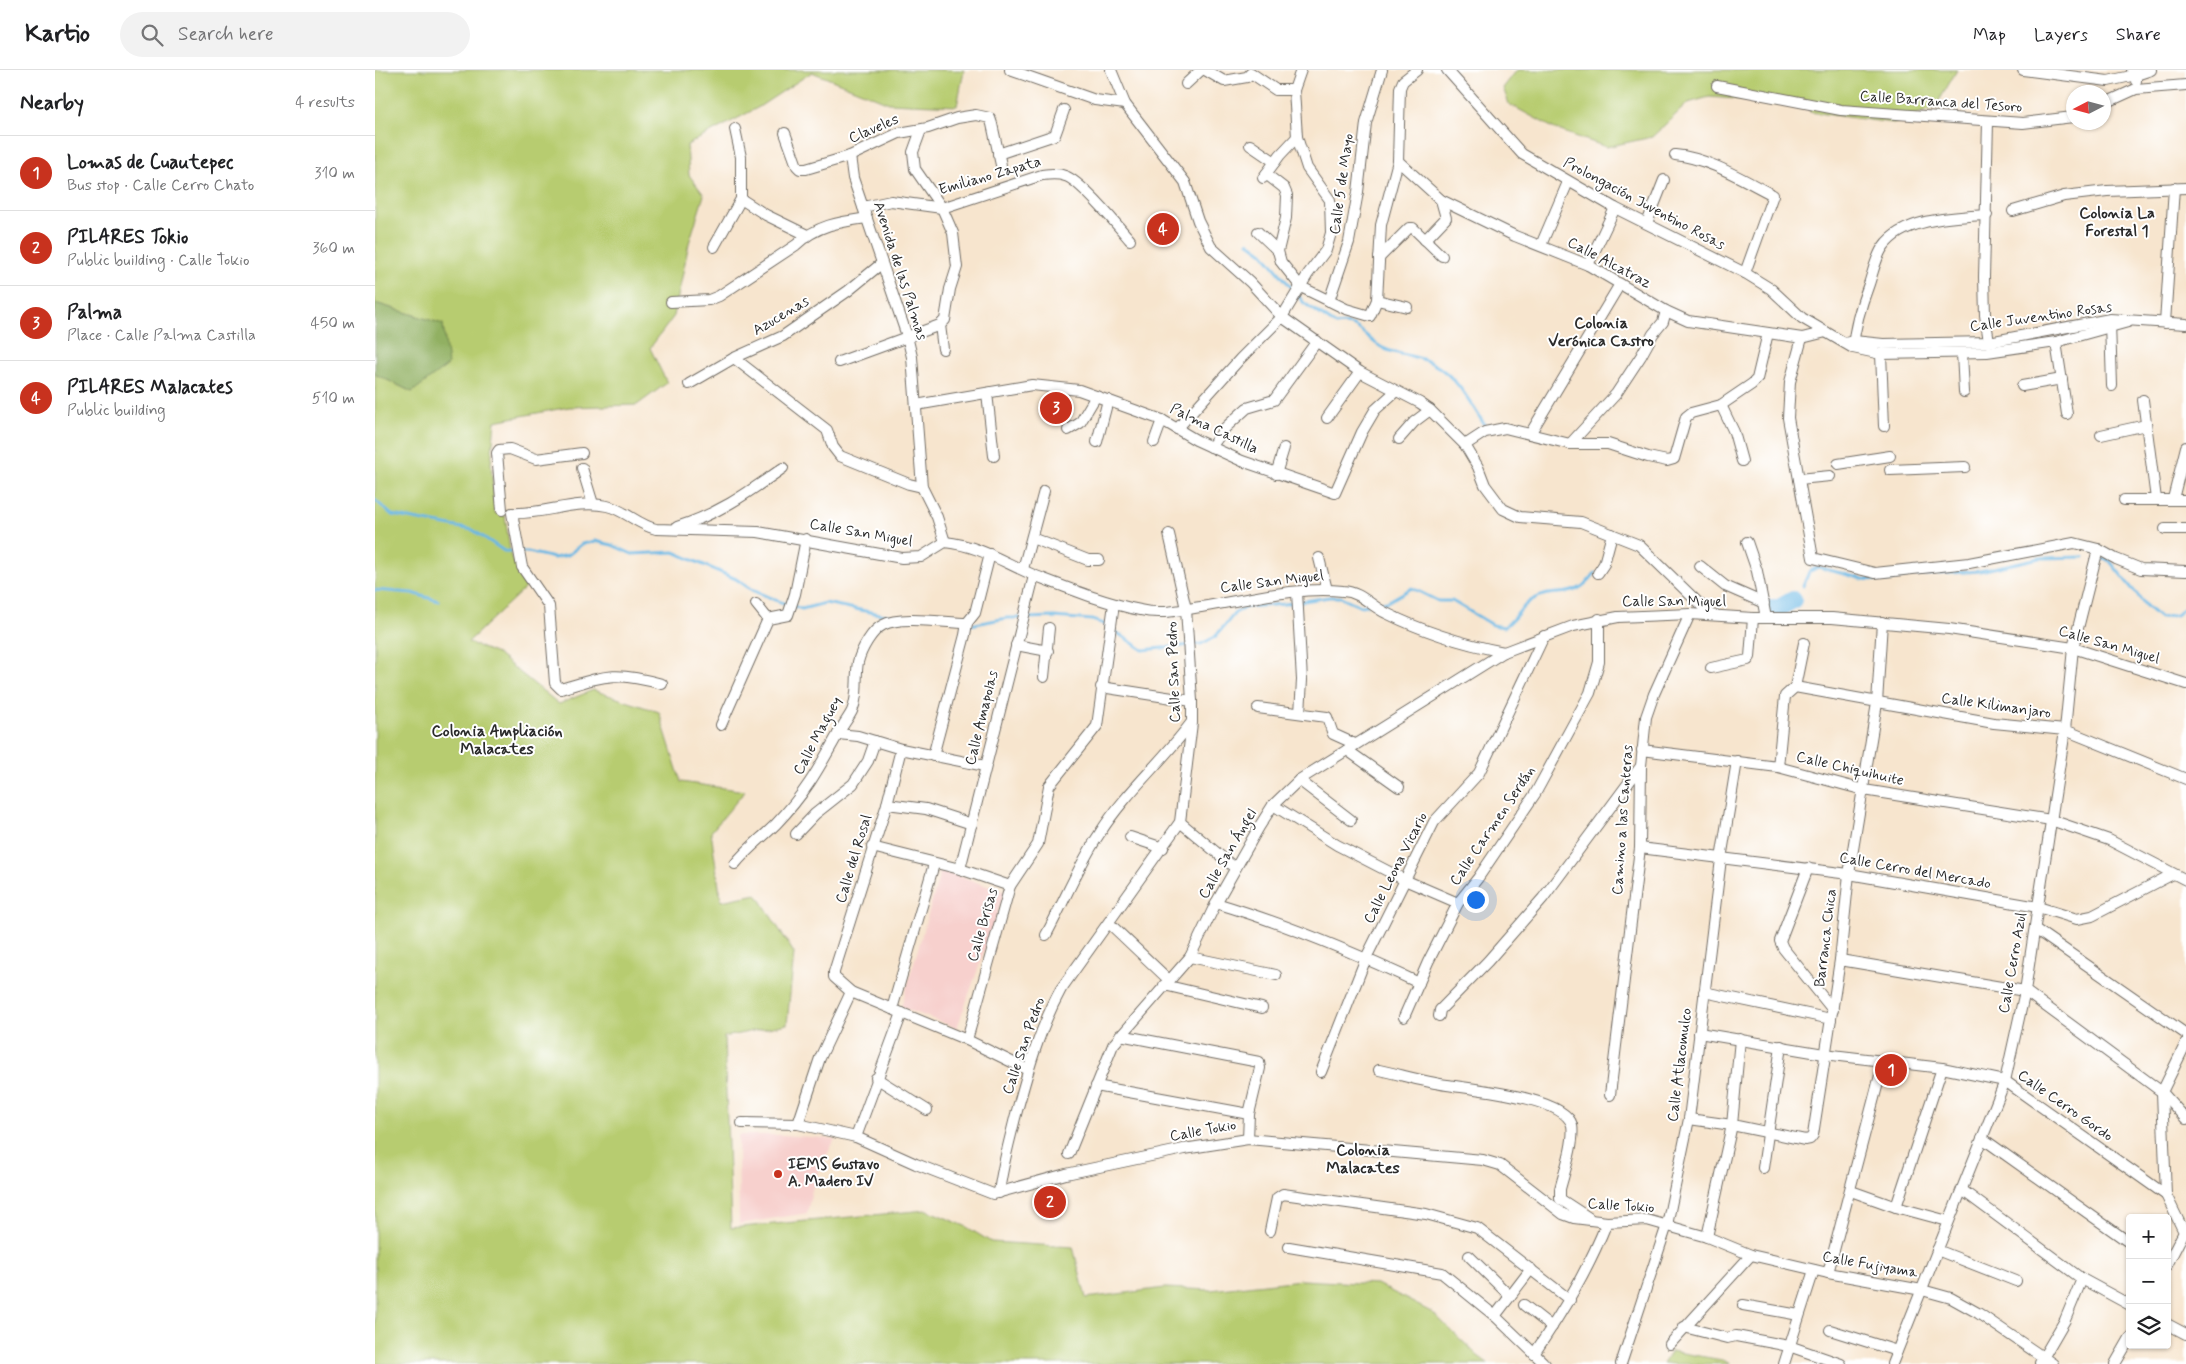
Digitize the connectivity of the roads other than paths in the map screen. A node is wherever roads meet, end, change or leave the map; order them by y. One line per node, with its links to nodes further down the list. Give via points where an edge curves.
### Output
1 (1010, 70): 19 (street, via 1095,100)
2 (1111, 70): 19 (street)
3 (1201, 70): 13 (street)
4 (1205, 70): 11 (street, via 1224,81 1247,77)
5 (1301, 70): 17 (street)
6 (1382, 70): 63 (street, Calle 5 de Mayo, via 1366,123 1359,192 1349,242)
7 (1417, 70): 31 (street, via 1403,81 1400,88)
8 (1447, 70): 35 (street, Prolongación Juventino Rosas, via 1522,154)
9 (2023, 70): 12 (street, via 2108,80)
10 (2151, 70): 12 (street)
11 (1251, 72): 17 (street, via 1276,90)
12 (2134, 73): 16 (street)
13 (1186, 84)
14 (1717, 86): 22 (street, Calle Barranca del Tesoro, via 1841,110)
15 (2186, 86): 16 (street)
16 (2136, 89): 18 (street)
17 (1294, 90): 26 (street)
18 (2111, 100)
19 (1125, 104): 66 (street, via 1185,182 1211,247)
20 (1064, 110): 28 (street, via 1055,135)
21 (2066, 118): 22 (street, Calle Barranca del Tesoro, via 2023,123)
22 (1988, 122): 44 (street)
23 (735, 129): 38 (street, via 741,157)
24 (921, 130): 28 (street, Claveles, via 957,118 985,115 990,118); 30 (street, Claveles, via 899,132); 41 (street, via 913,152 915,168)
25 (785, 133): 30 (street, Claveles, via 800,169)
26 (1297, 137): 32 (street); 60 (street, via 1307,168 1330,200 1331,233 1326,250)
27 (1250, 145): 32 (street)
28 (998, 154): 33 (street, Claveles)
29 (1675, 155): 58 (street, via 1727,172 1773,196)
30 (850, 156): 40 (street, Avenida de las Palmas, via 853,178)
31 (1397, 161): 39 (street, Calle Alcatraz); 55 (street, via 1381,225)
32 (1275, 162): 53 (street, via 1264,177 1284,188 1287,195 1286,218)
33 (1001, 165)
34 (1664, 180): 46 (street)
35 (1568, 182): 42 (street, Prolongación Juventino Rosas); 51 (street)
36 (2174, 188): 37 (street); 43 (street, via 2064,196); 67 (street)
37 (2186, 188)
38 (741, 199): 48 (street); 52 (street)
39 (1441, 200): 50 (street, via 1446,218); 51 (street, Calle Alcatraz)
40 (863, 207): 41 (street, Emiliano Zapata, via 891,201); 45 (street, Avenida de las Palmas)
41 (942, 208): 49 (street, Emiliano Zapata, via 1042,175 1067,176); 70 (street, via 953,233 957,267 947,314)
42 (1615, 208): 46 (street, Prolongación Juventino Rosas); 57 (street)
43 (2013, 211)
44 (1987, 215): 76 (street, via 1984,286); 79 (street, via 1951,217 1911,226 1881,249)
45 (867, 218): 48 (street, via 831,224); 56 (street, Avenida de las Palmas)
46 (1647, 223): 58 (street, Prolongación Juventino Rosas)
47 (1258, 232): 53 (street)
48 (807, 235): 62 (street, via 719,296 709,300)
49 (1130, 240)
50 (1425, 240): 54 (street); 55 (street, via 1409,228)
51 (1541, 245): 57 (street, Calle Alcatraz)
52 (715, 247)
53 (1278, 251): 60 (street, via 1281,262)
54 (1442, 256)
55 (1379, 258): 61 (street)
56 (881, 264): 73 (street, Avenida de las Palmas); 83 (street, Azucenas, via 783,336)
57 (1588, 265): 59 (street, Calle Alcatraz)
58 (1745, 273): 71 (street, Prolongación Juventino Rosas, via 1771,290 1802,318)
59 (1620, 284): 65 (street, Calle Alcatraz); 106 (street)
60 (1301, 288): 63 (street); 66 (street)
61 (1377, 300): 63 (street, via 1370,316); 64 (street)
62 (671, 302)
63 (1329, 302)
64 (1407, 307)
65 (1666, 311): 72 (street, Calle Alcatraz, via 1688,321); 111 (street, via 1663,322 1617,394)
66 (1282, 317): 75 (street); 104 (street)
67 (2165, 322): 68 (street, Calle Juventino Rosas); 69 (street, Calle Juventino Rosas)
68 (2110, 324): 76 (street, Calle Juventino Rosas); 77 (street, Calle Juventino Rosas); 89 (street)
69 (2186, 324)
70 (940, 325): 73 (street); 80 (street)
71 (1826, 332): 74 (street, Calle Alcatraz); 79 (street, Prolongación Juventino Rosas)
72 (1768, 333): 74 (street, Calle Alcatraz); 97 (street, via 1755,382)
73 (907, 336): 84 (street); 96 (street, Avenida de las Palmas, via 912,357)
74 (1802, 338): 127 (street, via 1790,382 1788,418)
75 (1317, 341): 85 (street); 113 (street, via 1274,400 1247,408 1226,427)
76 (1989, 342): 78 (street, Calle Juventino Rosas)
77 (2056, 342): 81 (street, Calle Juventino Rosas); 86 (street)
78 (1957, 343): 79 (street, Prolongación Juventino Rosas)
79 (1851, 344): 82 (street, Prolongación Juventino Rosas)
80 (943, 349)
81 (1962, 353): 82 (street, Prolongación Juventino Rosas); 91 (street)
82 (1881, 354): 103 (street)
83 (733, 358): 87 (street, Azucenas); 128 (street, via 823,427 840,456 909,484)
84 (839, 362)
85 (1360, 372): 90 (street); 100 (street)
86 (2062, 380): 88 (street); 99 (street)
87 (689, 384)
88 (2022, 386)
89 (2112, 386)
90 (1396, 391): 98 (street); 125 (street, Palma Castilla, via 1375,410 1366,425 1335,493)
91 (1964, 392)
92 (987, 393): 93 (street, Palma Castilla, via 1033,385 1079,390); 96 (street, Palma Castilla); 117 (street)
93 (1096, 396): 94 (street, Palma Castilla); 105 (street, via 1080,423)
94 (1108, 400): 101 (street, Palma Castilla); 109 (street)
95 (2143, 400): 102 (street)
96 (915, 405): 128 (street, Avenida de las Palmas)
97 (1721, 405): 111 (street, via 1686,417 1674,459 1667,461 1608,444); 119 (street, via 1734,432)
98 (1430, 410): 108 (street); 112 (street)
99 (2067, 414)
100 (1327, 418)
101 (1162, 420): 104 (street, Palma Castilla); 110 (street)
102 (2146, 425): 107 (street); 130 (street)
103 (1883, 426)
104 (1177, 429): 113 (street, Palma Castilla)
105 (1069, 430)
106 (1530, 434): 111 (street); 112 (street, via 1505,428 1494,429)
107 (2101, 436)
108 (1399, 439)
109 (1097, 442)
110 (1154, 442)
111 (1570, 444)
112 (1465, 445): 140 (street, via 1485,484 1503,509 1511,514 1581,522)
113 (1211, 447): 125 (street, Palma Castilla)
114 (2186, 447): 131 (street)
115 (1284, 448): 125 (street)
116 (582, 453): 135 (street, via 536,460 510,449 498,451)
117 (994, 456)
118 (1890, 456): 120 (street)
119 (1741, 461)
120 (1838, 464)
121 (1965, 467): 124 (street)
122 (582, 468): 134 (street)
123 (783, 468): 138 (street, via 734,503 708,517)
124 (1890, 470)
125 (1276, 474)
126 (1829, 476): 127 (street)
127 (1799, 479): 145 (street, via 1813,558 1875,572 1985,560 2074,543)
128 (922, 486): 143 (street, Avenida de las Palmas)
129 (1044, 491): 141 (street)
130 (2156, 499): 131 (street); 132 (street)
131 (2173, 499): 133 (street)
132 (2124, 500)
133 (2186, 500)
134 (593, 504): 135 (street, Calle San Miguel, via 525,514); 138 (street, Calle San Miguel, via 621,511 645,526)
135 (507, 512): 177 (street, via 522,567 549,606 555,684 558,688 620,674)
136 (2165, 529): 137 (street)
137 (2186, 529)
138 (671, 530): 142 (street, Calle San Miguel, via 758,532)
139 (1169, 534): 159 (street, Calle San Pedro)
140 (1612, 535): 152 (street); 161 (street, via 1645,549)
141 (1032, 538): 148 (street, via 1088,560); 150 (street)
142 (806, 539): 143 (street, Calle San Miguel, via 902,558 921,558); 164 (street, via 788,615)
143 (945, 542): 146 (street, Calle San Miguel, via 973,546)
144 (1747, 542): 156 (street)
145 (2098, 549): 151 (street, via 2141,569); 172 (street, Calle Cerro Azul)
146 (990, 554): 150 (street, Calle San Miguel); 167 (street, via 975,613)
147 (1319, 558): 154 (street)
148 (1099, 560)
149 (1700, 566): 156 (street, via 1725,586)
150 (1023, 569): 153 (street, Calle San Miguel)
151 (2186, 571)
152 (1598, 573)
153 (1034, 576): 158 (street, Calle San Miguel); 171 (street, Calle Amapolas)
154 (1327, 590): 155 (street, Calle San Miguel); 174 (street, Calle San Miguel, via 1361,596 1431,632 1467,645)
155 (1297, 594): 159 (street, Calle San Miguel); 184 (street, via 1302,680)
156 (1764, 603): 163 (street)
157 (756, 604): 164 (street)
158 (1114, 604): 159 (street, Calle San Miguel, via 1157,612); 179 (street, Calle Brisas)
159 (1186, 609): 181 (street, Calle San Pedro)
160 (1690, 614): 161 (street, Calle San Miguel); 165 (street, Calle San Miguel); 192 (street, Camino a las Canteras, via 1654,694 1646,717)
161 (1711, 615): 162 (street, Calle San Miguel)
162 (1753, 618): 163 (street, Calle San Miguel); 175 (street, via 1748,660)
163 (1766, 618): 166 (street, Calle San Miguel)
164 (767, 619): 186 (street)
165 (1599, 619): 169 (street, Calle San Miguel); 225 (street, Calle Carmen Serdán, via 1599,662 1590,693 1535,794)
166 (1882, 622): 172 (street, Calle San Miguel); 182 (street, Barranca Chica)
167 (966, 626): 188 (street, Calle Maguey, via 921,620 884,624 867,642 858,662 855,701); 193 (street)
168 (1049, 628): 173 (street)
169 (1544, 636): 174 (street, Calle San Miguel); 222 (street, Calle Leona Vicario, via 1479,773 1435,822)
170 (1804, 643): 180 (street)
171 (1016, 645): 173 (street); 195 (street, Calle Amapolas)
172 (2073, 648): 178 (street, Calle San Miguel); 187 (street, Calle Cerro Azul)
173 (1048, 651): 176 (street)
174 (1504, 652): 190 (street, Calle San Ángel)
175 (1711, 668)
176 (1044, 677)
177 (662, 684)
178 (2186, 684)
179 (1101, 687): 181 (street); 223 (street, Calle Brisas, via 1097,726 1049,786 1038,844)
180 (1795, 687): 182 (street, Calle Kilimanjaro); 197 (street, via 1785,696)
181 (1191, 701): 185 (street, Calle San Pedro)
182 (1877, 703): 187 (street, Calle Kilimanjaro, via 1993,723); 201 (street, Barranca Chica)
183 (1258, 708): 184 (street)
184 (1300, 713): 190 (street, via 1327,717 1333,734)
185 (1192, 723): 206 (street, Calle San Pedro); 229 (street, via 1099,833)
186 (721, 726)
187 (2065, 730): 198 (street, Calle Kilimanjaro); 205 (street, Calle Cerro Azul)
188 (838, 734): 189 (street); 214 (street, Calle Maguey, via 797,802)
189 (875, 741): 191 (street); 208 (street, via 868,761 853,784 815,814)
190 (1351, 747): 199 (street, Calle San Ángel); 200 (street)
191 (901, 749): 193 (street); 202 (street, Calle del Rosal)
192 (1642, 750): 194 (street, Calle Chiquihuite); 196 (street, Camino a las Canteras)
193 (933, 756): 195 (street)
194 (1737, 762): 197 (street, Calle Chiquihuite); 213 (street, Calle Atlacomulco)
195 (985, 766): 207 (street, Calle Amapolas)
196 (1641, 766): 212 (street, Camino a las Canteras); 242 (street, via 1543,898 1440,1010)
197 (1778, 767): 201 (street, Calle Chiquihuite)
198 (2186, 779)
199 (1299, 780): 203 (street, Calle San Ángel); 204 (street)
200 (1399, 787)
201 (1864, 790): 205 (street, Calle Chiquihuite); 219 (street, Barranca Chica)
202 (887, 804): 207 (street, via 926,809); 210 (street, Calle del Rosal)
203 (1273, 805): 216 (street, Calle San Ángel); 222 (street, via 1337,845)
204 (1351, 820)
205 (2051, 820): 220 (street, Calle Chiquihuite, via 2109,840); 226 (street, Calle Cerro Azul)
206 (1181, 822): 211 (street, Calle San Pedro); 216 (street)
207 (972, 824): 218 (street, Calle Amapolas)
208 (796, 834)
209 (1130, 837): 211 (street)
210 (872, 847): 215 (street); 237 (street, Calle del Rosal, via 834,972 834,977)
211 (1163, 848): 227 (street, Calle San Pedro)
212 (1640, 848): 213 (street, Calle Cerro del Mercado); 261 (street, Camino a las Canteras)
213 (1721, 859): 217 (street, Calle Cerro del Mercado); 238 (street, Calle Atlacomulco)
214 (735, 864)
215 (934, 864): 218 (street); 240 (street)
216 (1235, 868): 224 (street, Calle San Ángel)
217 (1808, 868): 219 (street, Calle Cerro del Mercado); 241 (street, via 1780,941)
218 (960, 869): 223 (street)
219 (1849, 874): 226 (street, Calle Cerro del Mercado); 232 (street, Barranca Chica)
220 (2173, 874): 221 (street, Calle Chiquihuite); 226 (street, Calle Cerro del Mercado, via 2092,916 2077,919)
221 (2186, 880)
222 (1407, 881): 225 (street); 231 (street, Calle Leona Vicario)
223 (1010, 886): 248 (street, Calle Brisas)
224 (1216, 903): 230 (street, Calle San Ángel); 231 (street, via 1261,916)
225 (1458, 903): 235 (street, Calle Carmen Serdán)
226 (2038, 907): 228 (street, Calle Cerro Azul)
227 (1109, 923): 234 (street); 254 (street, Calle San Pedro, via 1058,995)
228 (2035, 929): 236 (street, Calle Cerro Azul); 245 (street)
229 (1047, 935)
230 (1189, 957): 233 (street); 234 (street, Calle San Ángel)
231 (1365, 958): 235 (street); 256 (street, Calle Leona Vicario)
232 (1840, 960): 236 (street); 241 (street, Barranca Chica)
233 (1276, 975)
234 (1167, 982): 239 (street); 246 (street, Calle San Ángel)
235 (1419, 983): 243 (street, Calle Carmen Serdán)
236 (2025, 991): 258 (street, Calle Cerro Azul); 260 (street)
237 (851, 992): 240 (street); 267 (street, via 820,1058)
238 (1704, 992): 241 (street); 244 (street, Calle Atlacomulco)
239 (1262, 1008)
240 (897, 1011): 248 (street); 257 (street)
241 (1832, 1014): 251 (street, Barranca Chica)
242 (1439, 1016)
243 (1404, 1017)
244 (1699, 1032): 247 (street, Calle Cerro Gordo); 264 (street, Calle Atlacomulco)
245 (2186, 1034)
246 (1120, 1035): 259 (street, Calle San Ángel); 263 (street, via 1259,1062)
247 (1740, 1039): 250 (street, Calle Cerro Gordo); 268 (street)
248 (967, 1040): 254 (street)
249 (2186, 1043): 260 (street)
250 (1781, 1046): 251 (street, Calle Cerro Gordo); 269 (street)
251 (1824, 1054): 252 (street, Calle Cerro Gordo); 269 (street, Barranca Chica, via 1813,1135 1805,1140)
252 (1885, 1060): 253 (street, Calle Cerro Gordo); 276 (street)
253 (1942, 1068): 258 (street, Calle Cerro Gordo); 279 (street)
254 (1028, 1070): 277 (street, Calle San Pedro)
255 (1379, 1070): 280 (street, via 1524,1098 1559,1111 1572,1124 1559,1195 1565,1204)
256 (1321, 1072)
257 (876, 1078): 262 (street); 270 (street)
258 (2005, 1081): 271 (street, Calle Cerro Azul); 278 (street, Calle Cerro Gordo)
259 (1096, 1086): 263 (street); 273 (street, Calle San Ángel)
260 (2162, 1092): 265 (street); 278 (street)
261 (1610, 1094)
262 (927, 1110)
263 (1249, 1114): 272 (street)
264 (1689, 1119): 268 (street); 283 (street, Calle Atlacomulco)
265 (2186, 1119)
266 (742, 1123): 267 (street, Calle Tokio)
267 (798, 1124): 270 (street, Calle Tokio)
268 (1731, 1125): 269 (street); 286 (street)
269 (1770, 1132): 274 (street)
270 (856, 1137): 277 (street, Calle Tokio, via 982,1192)
271 (1983, 1138): 275 (street, Calle Cerro Azul); 287 (street)
272 (1248, 1139): 277 (street, Calle Tokio, via 1066,1174); 280 (street, Calle Tokio, via 1492,1161 1563,1214)
273 (1069, 1154)
274 (1763, 1168)
275 (1962, 1190): 282 (street, Calle Cerro Azul); 296 (street)
276 (1851, 1191): 279 (street); 295 (street)
277 (999, 1193)
278 (2166, 1195): 285 (street)
279 (1896, 1207): 282 (street)
280 (1592, 1220): 281 (street, Calle Tokio)
281 (1607, 1222): 283 (street, Calle Tokio, via 1632,1220); 300 (street)
282 (1948, 1222): 289 (street, Calle Cerro Azul)
283 (1667, 1225): 286 (street, Calle Fujiyama); 318 (street, Calle Atlacomulco)
284 (1270, 1231): 293 (street, via 1279,1195 1341,1201 1426,1214 1477,1228)
285 (2185, 1232): 292 (street)
286 (1707, 1237): 290 (street, Calle Fujiyama)
287 (2126, 1240)
288 (1289, 1247): 305 (street, via 1442,1272)
289 (1937, 1250): 297 (street); 298 (street, Calle Cerro Azul)
290 (1751, 1255): 294 (street, Calle Fujiyama); 308 (street)
291 (1469, 1256): 299 (street)
292 (2170, 1259)
293 (1531, 1269): 299 (street); 300 (street)
294 (1814, 1270): 295 (street, Calle Fujiyama); 304 (street)
295 (1828, 1273): 298 (street, Calle Fujiyama)
296 (2082, 1279): 301 (street); 316 (street, via 2065,1320)
297 (2016, 1281)
298 (1922, 1290): 314 (street, Calle Cerro Azul); 316 (street, Calle Fujiyama, via 1951,1298 1978,1313)
299 (1510, 1296): 305 (street)
300 (1570, 1300): 307 (street)
301 (2128, 1304)
302 (1524, 1305): 307 (street)
303 (1743, 1305): 304 (street)
304 (1799, 1315): 313 (street)
305 (1495, 1316): 315 (street)
306 (2171, 1326): 310 (street)
307 (1552, 1327): 315 (street)
308 (1683, 1327): 311 (street); 313 (street, via 1727,1338 1736,1336)
309 (1831, 1330): 314 (street)
310 (2186, 1334)
311 (1670, 1344)
312 (2126, 1345): 323 (street)
313 (1789, 1346): 319 (street); 320 (street)
314 (1897, 1351): 321 (street, Calle Cerro Azul)
315 (1534, 1354): 317 (street)
316 (2042, 1361): 322 (street, Calle Fujiyama)
317 (1545, 1364)
318 (1621, 1364)
319 (1784, 1364)
320 (1841, 1364)
321 (1892, 1364)
322 (2053, 1364)
323 (2115, 1364)

